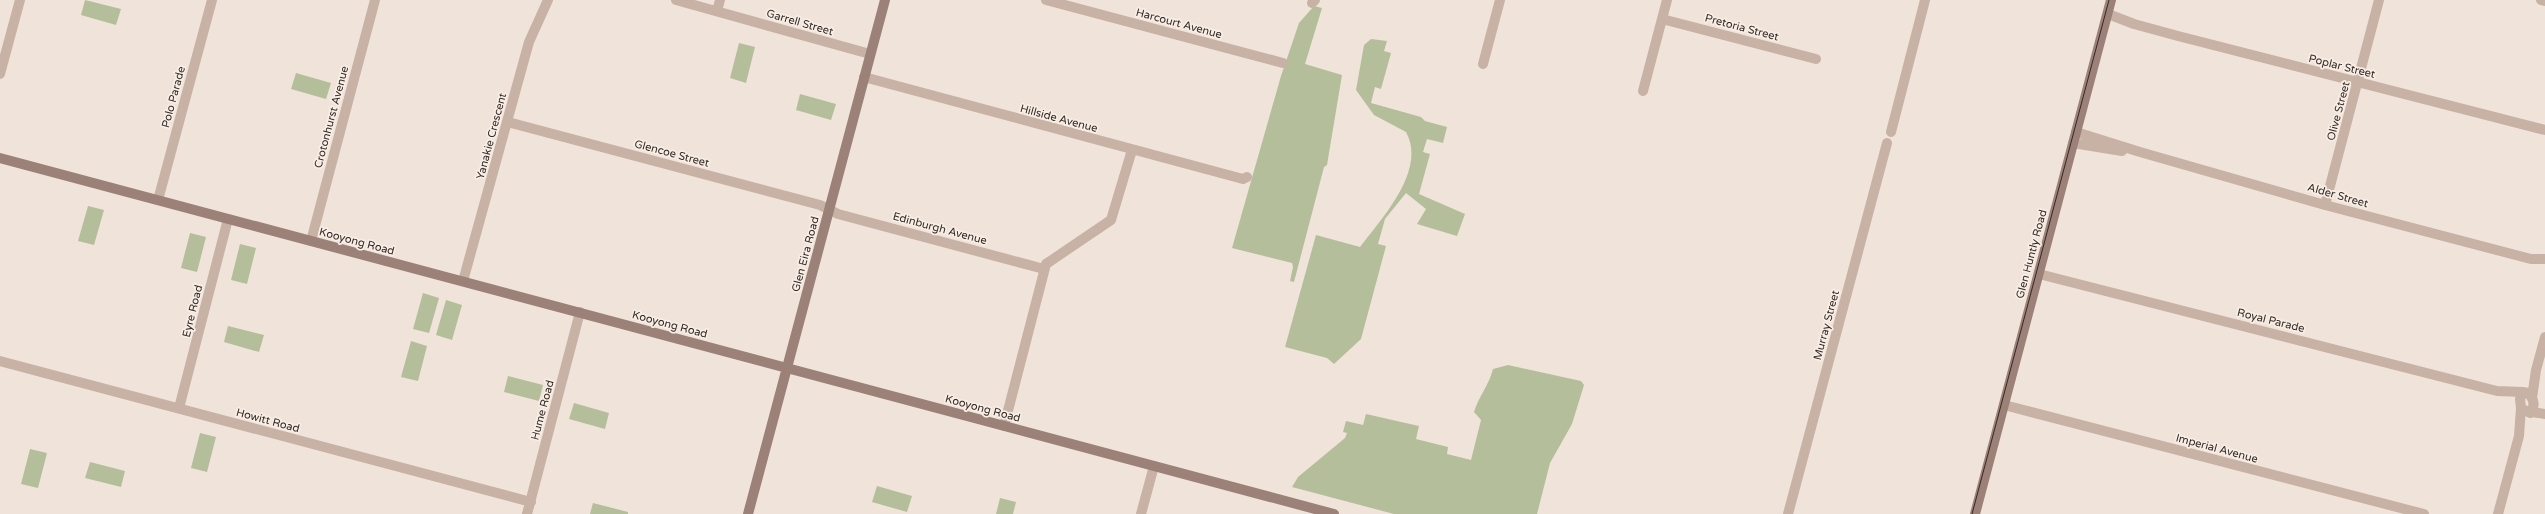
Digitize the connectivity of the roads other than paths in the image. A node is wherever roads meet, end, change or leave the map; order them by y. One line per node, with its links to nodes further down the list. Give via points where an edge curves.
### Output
1 (20, 0): 23 (street)
2 (212, 0): 37 (street, Polo Parade)
3 (375, 0): 41 (street, Crotonhurst Avenue)
4 (548, 0): 27 (street, Yanakie Crescent, via 529,42)
5 (676, 0): 16 (street, Garrell Street)
6 (720, 0): 16 (street)
7 (885, 0): 19 (street, Glen Eira Road)
8 (1046, 0): 21 (street, Harcourt Avenue)
9 (1500, 0): 22 (street)
10 (1667, 0): 18 (street)
11 (1925, 0): 29 (street)
12 (2111, 0): 17 (street, Glen Huntly Road)
13 (2379, 0): 25 (street, Olive Street)
14 (2540, 0): 15 (street)
15 (2545, 1)
16 (717, 11): 19 (street, Garrell Street)
17 (2107, 17): 25 (street, Poplar Street); 30 (street, Glen Huntly Road)
18 (1662, 19): 20 (street, Pretoria Street); 26 (street)
19 (870, 54): 24 (street, Glen Eira Road)
20 (1816, 59)
21 (1283, 62)
22 (1483, 64)
23 (0, 74)
24 (864, 78): 33 (street, Hillside Avenue); 39 (street, Glen Eira Road)
25 (2358, 82): 28 (street, Poplar Street); 38 (street, Olive Street)
26 (1643, 91)
27 (508, 122): 39 (street, Glencoe Street, via 820,205); 47 (street, Yanakie Crescent)
28 (2545, 130)
29 (1891, 132)
30 (2076, 132): 32 (street, Glen Huntly Road); 34 (street, Alder Street)
31 (1887, 143): 67 (street, Murray Street)
32 (2073, 143): 34 (street, Alder Street, via 2102,149); 46 (street, Glen Huntly Road)
33 (1132, 150): 36 (street, Hillside Avenue, via 1243,179); 45 (street, via 1111,220 1056,256)
34 (2140, 152): 38 (street, Alder Street)
35 (0, 158): 37 (street, Kooyong Road)
36 (1247, 177)
37 (158, 200): 40 (street, Kooyong Road)
38 (2325, 205): 42 (street, Alder Street)
39 (829, 210): 45 (street, Edinburgh Avenue); 51 (street, Glen Eira Road)
40 (228, 219): 41 (street, Kooyong Road); 56 (street, Eyre Road)
41 (311, 241): 47 (street, Kooyong Road)
42 (2531, 259): 43 (street, Alder Street); 44 (street, Alder Street)
43 (2545, 259)
44 (2545, 267)
45 (1044, 269): 59 (street)
46 (2038, 274): 52 (street, Royal Parade); 54 (street, Glen Huntly Road)
47 (463, 281): 48 (street, Kooyong Road)
48 (580, 312): 51 (street, Kooyong Road); 62 (street, Hume Road)
49 (2545, 337): 53 (street)
50 (0, 361): 56 (street, Howitt Road)
51 (787, 368): 59 (street, Kooyong Road); 64 (street, Glen Eira Road)
52 (2497, 391): 53 (street, Royal Parade); 55 (street, Royal Parade)
53 (2529, 402): 55 (street); 55 (street, Royal Parade); 57 (street); 58 (street); 60 (street)
54 (2004, 405): 68 (street, Glen Huntly Road); 69 (street, Imperial Avenue)
55 (2520, 406): 60 (street)
56 (179, 408): 62 (street, Howitt Road)
57 (2545, 408)
58 (2545, 414)
59 (1004, 426): 61 (street, Kooyong Road)
60 (2519, 436): 70 (street)
61 (1154, 466): 65 (street); 66 (street, Kooyong Road)
62 (531, 502): 63 (street, Hume Road)
63 (527, 514)
64 (748, 514)
65 (1141, 514)
66 (1334, 514)
67 (1788, 514)
68 (1975, 514)
69 (2424, 514)
70 (2498, 514)

